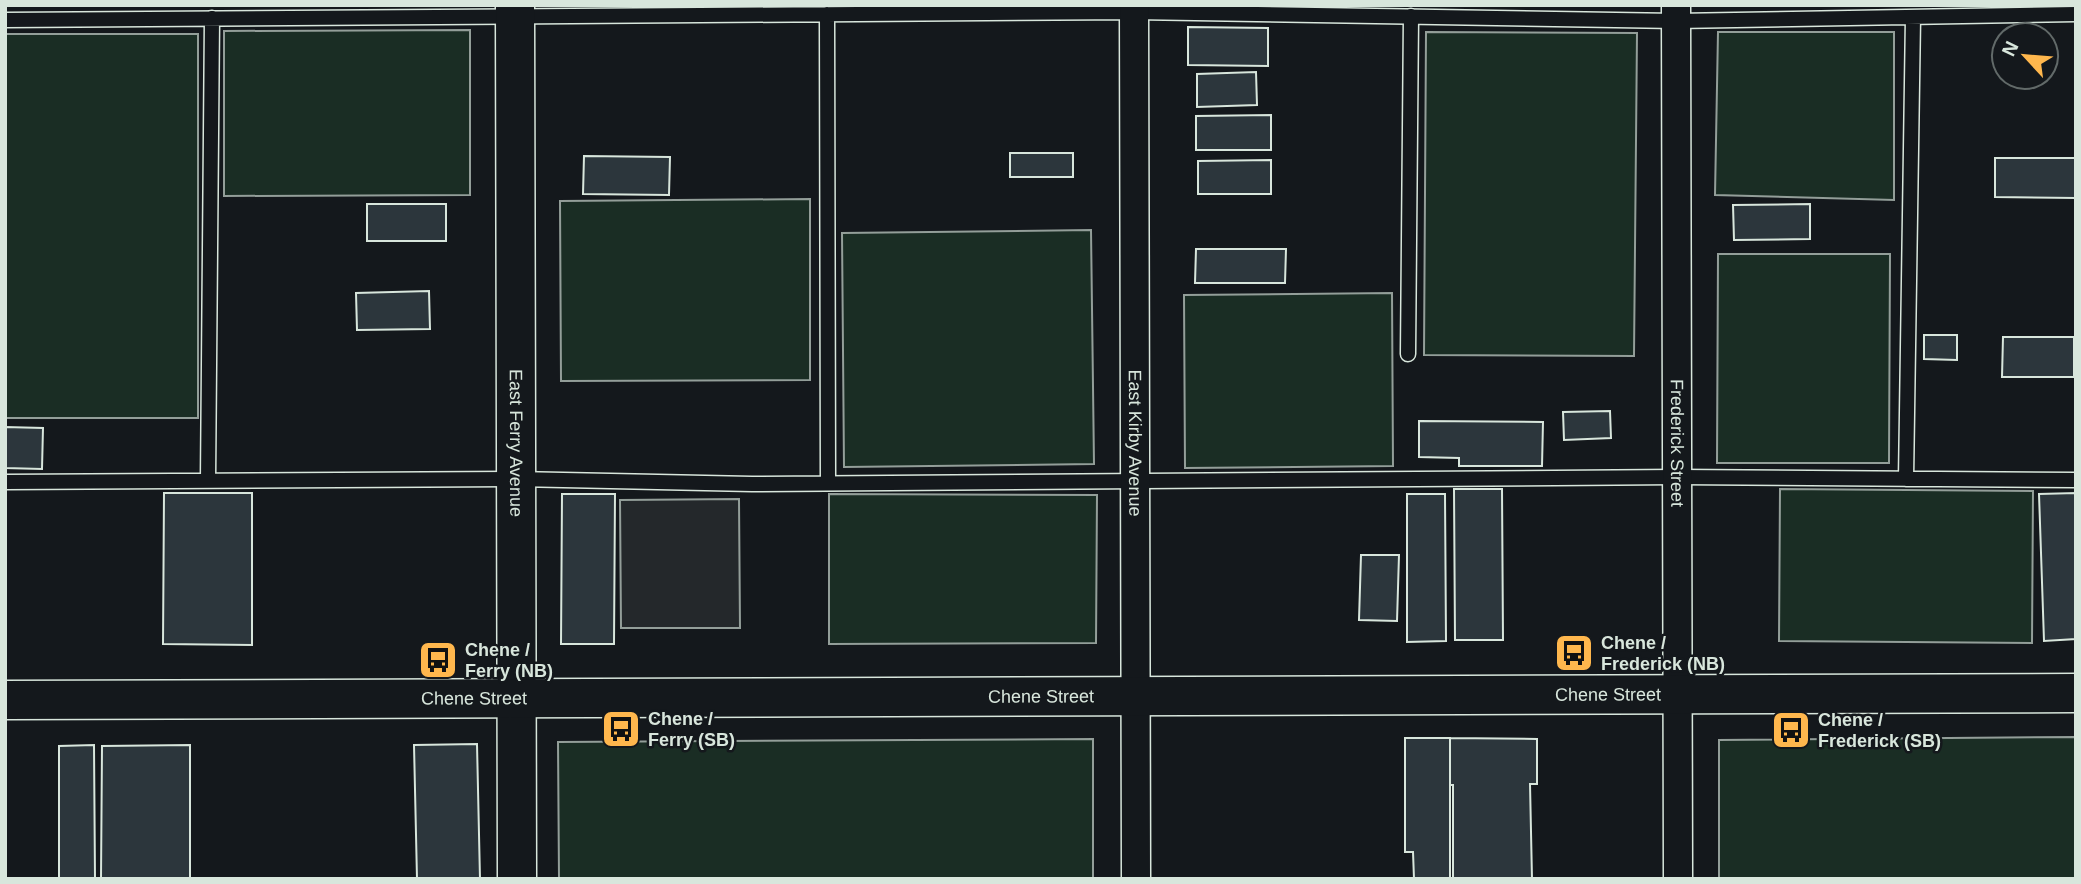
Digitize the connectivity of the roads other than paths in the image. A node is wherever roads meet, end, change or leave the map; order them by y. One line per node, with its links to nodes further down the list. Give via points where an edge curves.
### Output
1 (1134, 8): 4 (lane); 6 (lane); 14 (street, East Kirby Avenue)
2 (515, 11): 4 (lane); 8 (lane); 12 (street, East Ferry Avenue)
3 (1676, 13): 6 (lane); 7 (lane); 11 (street, Frederick Street)
4 (828, 14): 18 (lane)
5 (2076, 14): 7 (lane)
6 (1412, 16): 10 (lane)
7 (1913, 17): 13 (lane)
8 (212, 18): 9 (lane); 16 (lane)
9 (5, 20)
10 (1408, 355)
11 (1676, 477): 13 (lane); 14 (lane); 20 (street, Frederick Street)
12 (516, 479): 16 (lane); 18 (lane); 22 (street, East Ferry Avenue)
13 (1906, 479): 15 (lane)
14 (1135, 480): 18 (lane); 21 (street, East Kirby Avenue)
15 (2076, 480)
16 (208, 481): 17 (lane)
17 (5, 482)
18 (828, 483)
19 (2076, 693): 20 (street, Chene Street)
20 (1677, 694): 21 (street, Chene Street); 26 (street, Frederick Street)
21 (1136, 696): 22 (street, Chene Street); 25 (street, East Kirby Avenue)
22 (517, 699): 23 (street, Chene Street); 24 (street, East Ferry Avenue)
23 (5, 700)
24 (517, 879)
25 (1136, 879)
26 (1678, 879)

